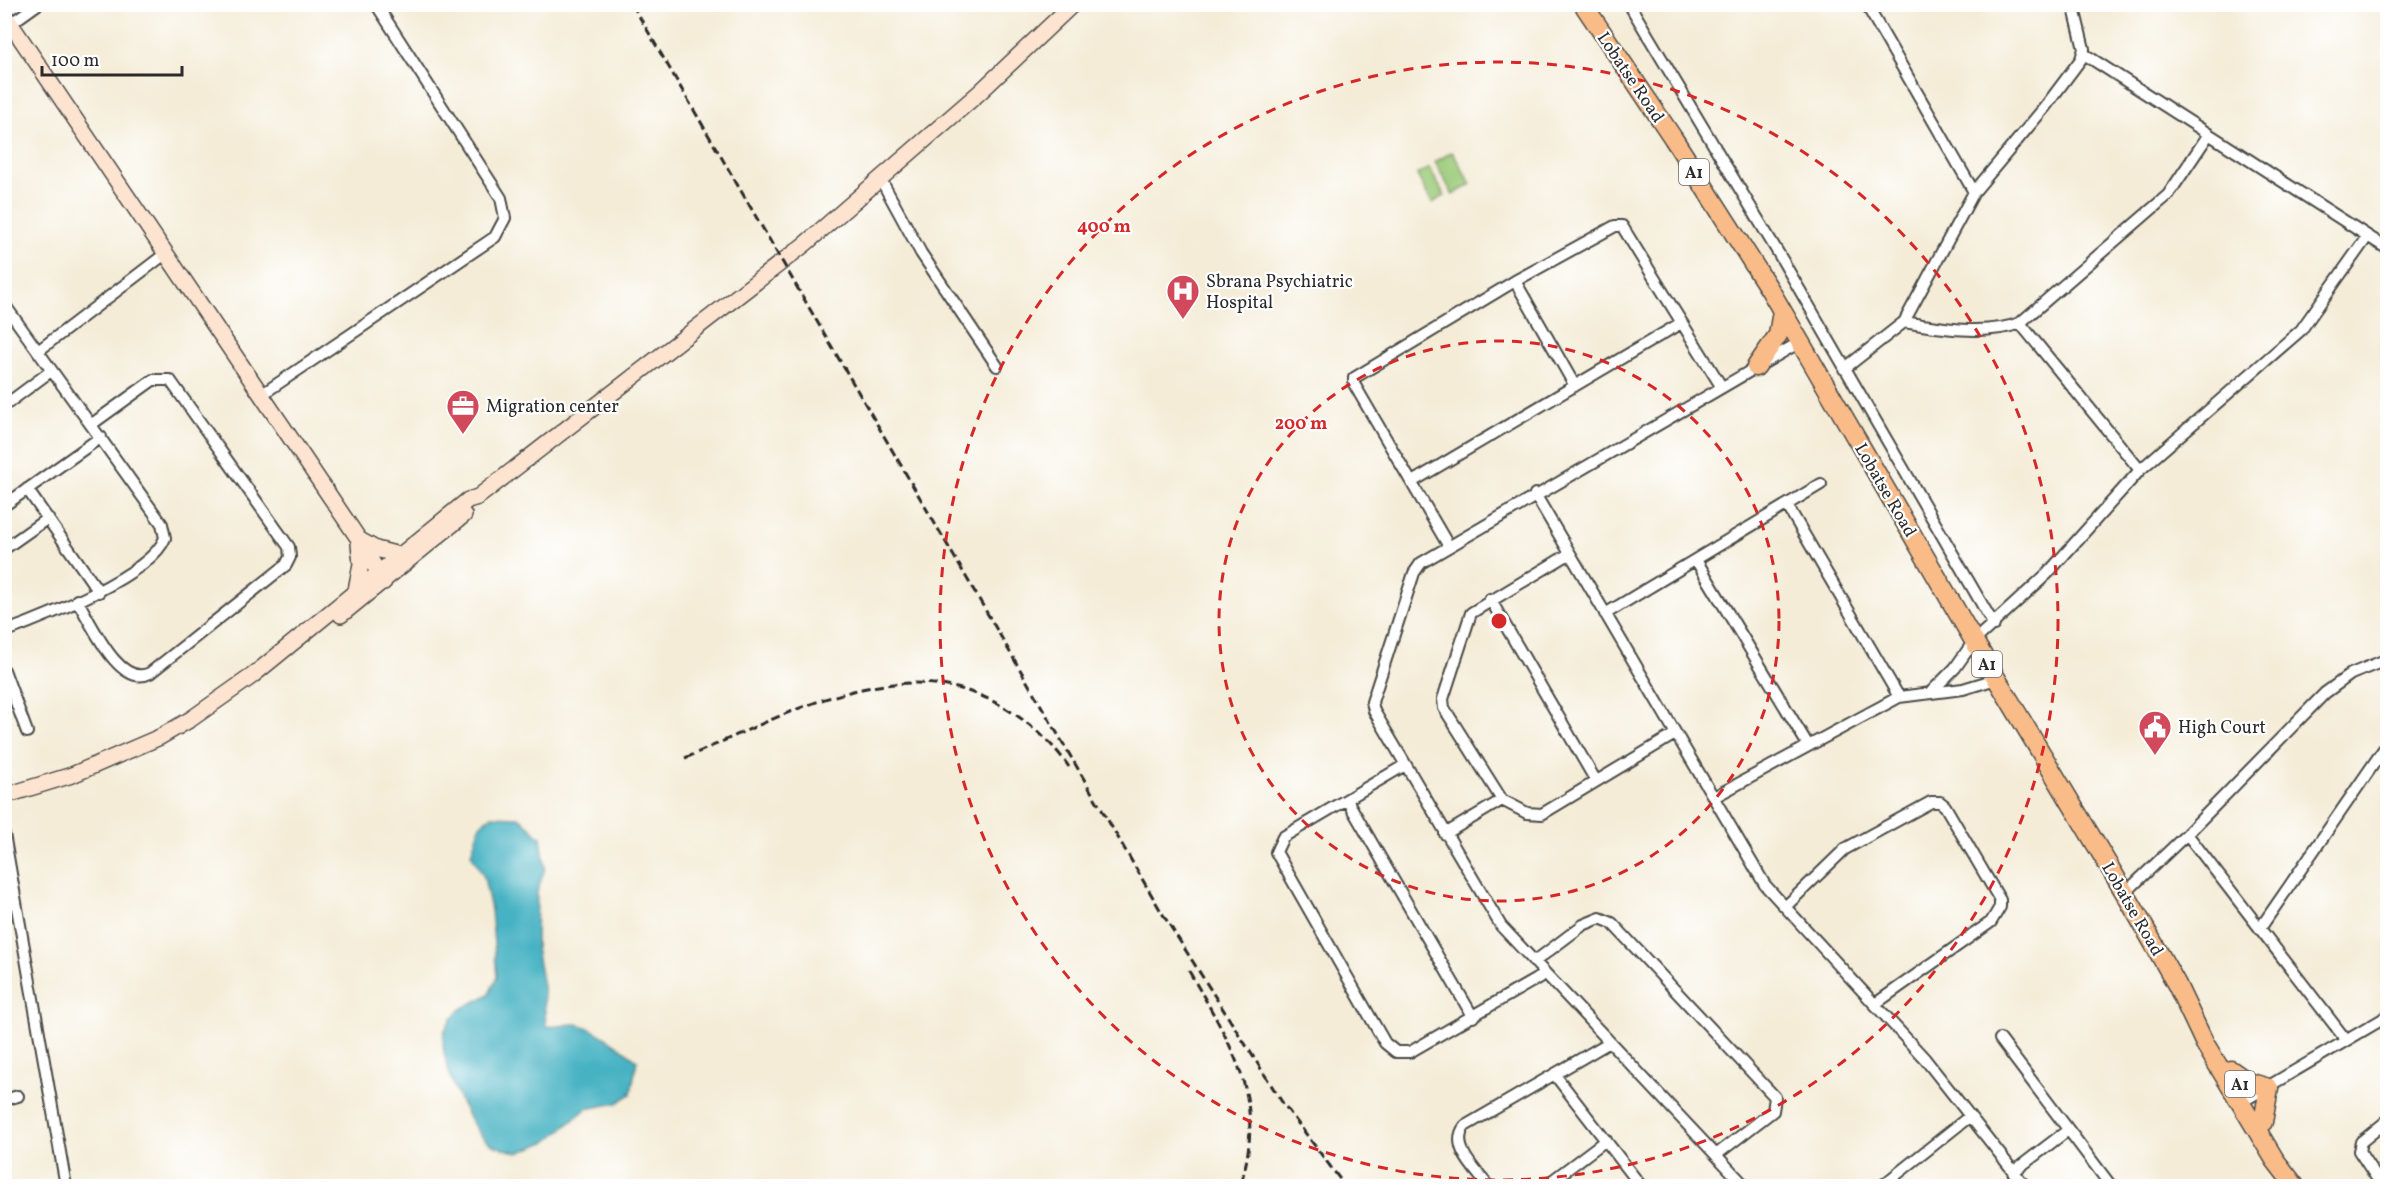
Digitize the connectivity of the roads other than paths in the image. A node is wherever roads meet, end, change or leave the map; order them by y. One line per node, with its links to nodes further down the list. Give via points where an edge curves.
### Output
1 (38, 4): 9 (street)
2 (376, 4): 32 (street, via 501,198 505,218 495,237)
3 (1073, 4): 13 (street, via 980,92)
4 (1571, 4): 11 (highway)
5 (1582, 4): 11 (highway, Lobatse Road / A1)
6 (1629, 4): 28 (street)
7 (1866, 4): 14 (street)
8 (2073, 4): 10 (street)
9 (8, 19): 17 (street)
10 (2084, 54): 12 (street); 14 (street)
11 (1617, 56): 20 (highway, Lobatse Road / A1)
12 (2209, 134): 15 (street); 23 (street, via 2168,195)
13 (880, 178): 26 (street, via 921,253); 41 (street, via 783,261)
14 (1974, 192): 21 (street)
15 (2367, 237): 16 (street); 36 (street, via 2301,330)
16 (2388, 249)
17 (165, 254): 25 (street); 32 (street)
18 (1515, 281): 22 (street, via 1622,225); 30 (street); 37 (street, via 1354,378)
19 (5, 306): 25 (street)
20 (1782, 311): 24 (highway, Lobatse Road / A1); 27 (highway, via 1778,336)
21 (1904, 322): 23 (street, via 1994,328); 28 (street)
22 (1681, 323): 30 (street); 31 (street)
23 (2020, 323): 36 (street)
24 (1800, 342): 27 (street); 59 (highway, Lobatse Road / A1)
25 (38, 351): 29 (street)
26 (997, 366)
27 (1756, 367): 31 (street)
28 (1844, 369): 57 (street)
29 (51, 371): 33 (street); 34 (street)
30 (1575, 386): 37 (street)
31 (1721, 386): 40 (street)
32 (261, 395): 45 (street)
33 (4, 406)
34 (92, 424): 35 (street); 55 (street, via 153,380 170,380 289,547 291,558 150,673 138,677 118,666)
35 (101, 437): 39 (street); 53 (street, via 162,524 165,538 151,556)
36 (2140, 470): 57 (street, via 2047,574)
37 (1412, 482): 46 (street)
38 (1821, 484): 43 (street)
39 (27, 489): 42 (street); 44 (street)
40 (1535, 494): 46 (street); 48 (street)
41 (478, 497): 49 (street, via 468,500); 51 (street, via 474,508)
42 (4, 505)
43 (1787, 505): 50 (street); 65 (street)
44 (48, 518): 47 (street); 53 (street)
45 (358, 538): 49 (street, via 376,549); 51 (street); 52 (street, via 361,564)
46 (1448, 545): 70 (street, via 1421,562 1414,573 1372,702)
47 (4, 549)
48 (1569, 554): 54 (street); 56 (street)
49 (399, 555): 51 (street)
50 (1696, 560): 56 (street); 69 (street)
51 (381, 577): 52 (street); 62 (street, via 269,669)
52 (356, 590): 62 (street)
53 (99, 592): 55 (street)
54 (1490, 599): 71 (street); 75 (street, via 1468,617 1443,708)
55 (77, 600): 58 (street)
56 (1605, 614): 67 (street)
57 (1994, 625): 59 (street)
58 (4, 632)
59 (1974, 641): 63 (highway, Lobatse Road / A1); 64 (street)
60 (2385, 663): 78 (street, via 2352,674 2320,698)
61 (4, 670): 66 (street)
62 (252, 676): 72 (street, via 160,737 72,775)
63 (1996, 679): 64 (street, via 1963,689); 79 (highway, Lobatse Road / A1)
64 (1932, 691): 65 (street)
65 (1899, 697): 69 (street)
66 (27, 732)
67 (1675, 734): 71 (street); 73 (street)
68 (2388, 743): 81 (street)
69 (1808, 745): 73 (street)
70 (1405, 765): 74 (street); 77 (street)
71 (1596, 781): 75 (street, via 1539,814 1527,813)
72 (4, 796)
73 (1714, 797): 80 (street, via 1765,885)
74 (1347, 800): 87 (street); 87 (street, via 1283,837 1276,856 1385,1043 1401,1054 1410,1052)
75 (1502, 800): 77 (street)
76 (4, 834): 104 (street)
77 (1445, 834): 82 (street, via 1501,926)
78 (2187, 834): 79 (street); 81 (street)
79 (2125, 893): 84 (highway, Lobatse Road / A1)
80 (1785, 907): 85 (street); 85 (street, via 1850,846 1931,802 1945,806 2000,900 2000,907 1991,922)
81 (2261, 927): 89 (street)
82 (1534, 962): 83 (street); 102 (street, via 1583,925 1600,918 1612,923 1683,998 1775,1098 1773,1111)
83 (1545, 974): 87 (street); 90 (street)
84 (2177, 985): 91 (highway, Lobatse Road / A1); 96 (highway, Lobatse Road / A1, via 2193,1022)
85 (1875, 1004): 97 (street)
86 (2388, 1016): 89 (street)
87 (1473, 1017)
88 (2000, 1039): 100 (street)
89 (2346, 1040): 93 (street)
90 (1610, 1042): 92 (street); 102 (street)
91 (2231, 1070): 93 (highway, via 2248,1082); 96 (highway, Lobatse Road / A1)
92 (1555, 1075): 101 (street); 105 (street, via 1465,1126 1461,1132 1461,1149)
93 (2269, 1088): 96 (street); 99 (highway)
94 (18, 1096): 95 (street)
95 (4, 1100)
96 (2244, 1101): 99 (highway, Lobatse Road / A1); 112 (highway, Lobatse Road / A1)
97 (1970, 1116): 103 (street); 109 (street)
98 (2388, 1120): 114 (street, via 2365,1137 2359,1151)
99 (2263, 1122): 113 (highway, Lobatse Road / A1)
100 (2068, 1130): 103 (street); 111 (street)
101 (1606, 1140): 106 (street); 107 (street)
102 (1716, 1155): 108 (street)
103 (2013, 1172): 110 (street)
104 (66, 1186)
105 (1488, 1186)
106 (1545, 1186)
107 (1641, 1186)
108 (1746, 1186)
109 (1882, 1186)
110 (2025, 1186)
111 (2111, 1186)
112 (2295, 1186)
113 (2300, 1186)
114 (2382, 1186)

